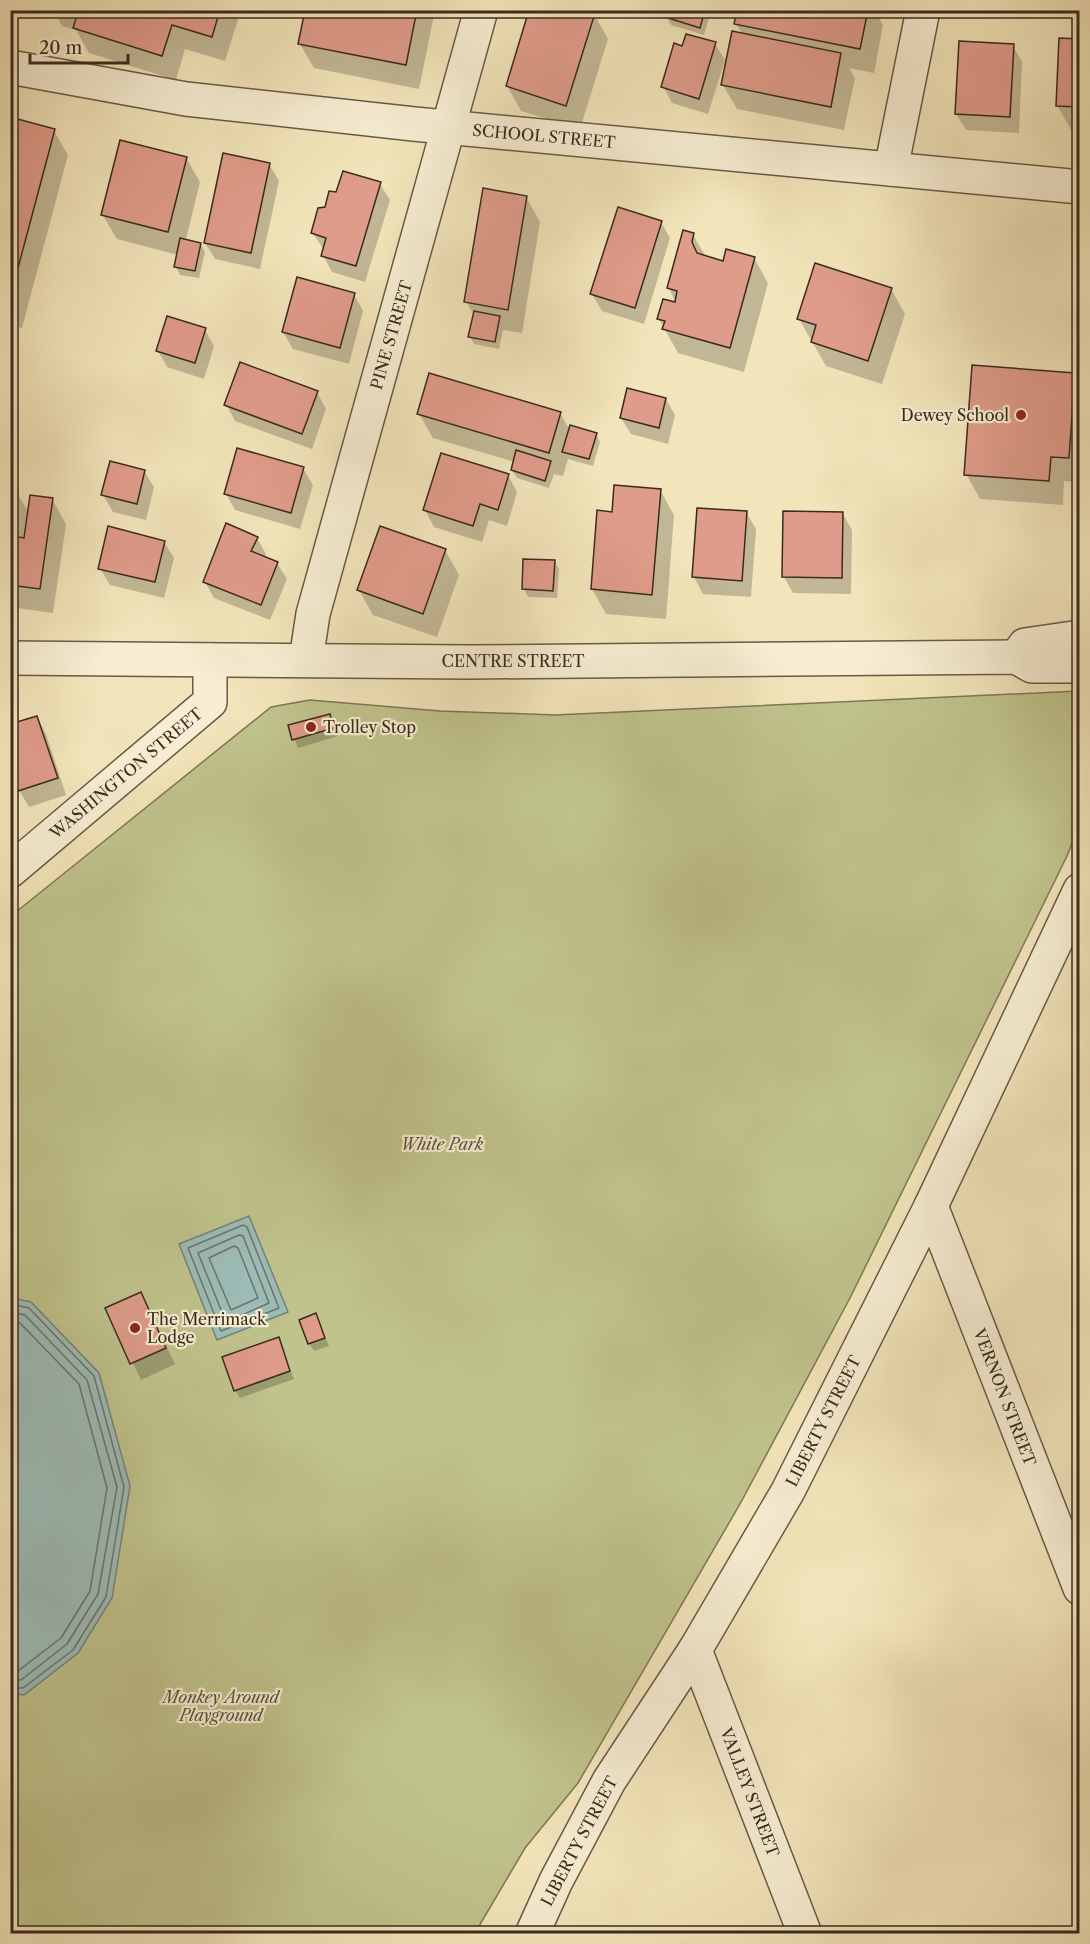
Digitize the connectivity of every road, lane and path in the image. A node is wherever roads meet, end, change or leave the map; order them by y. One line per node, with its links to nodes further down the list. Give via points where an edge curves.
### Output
1 (481, 10): 4 (street, PINE STREET)
2 (923, 10): 5 (street)
3 (10, 68): 4 (street, SCHOOL STREET, via 186,99)
4 (449, 127): 5 (street, SCHOOL STREET); 11 (street, PINE STREET, via 314,614)
5 (891, 169): 6 (street, SCHOOL STREET)
6 (1080, 188)
7 (1080, 637): 8 (street, via 1025,645)
8 (1016, 657): 11 (street, CENTRE STREET); 12 (street, CENTRE STREET, via 1032,666)
9 (10, 658): 10 (street, CENTRE STREET)
10 (210, 660): 11 (street, CENTRE STREET); 13 (street, WASHINGTON STREET, via 210,702)
11 (306, 660)
12 (1080, 666)
13 (10, 871)
14 (1080, 890): 15 (street, LIBERTY STREET)
15 (931, 1206): 16 (street, VERNON STREET); 17 (street, LIBERTY STREET, via 788,1491)
16 (1080, 1588)
17 (695, 1650): 18 (street, LIBERTY STREET, via 609,1781); 19 (street, VALLEY STREET)
18 (532, 1934)
19 (805, 1934)

